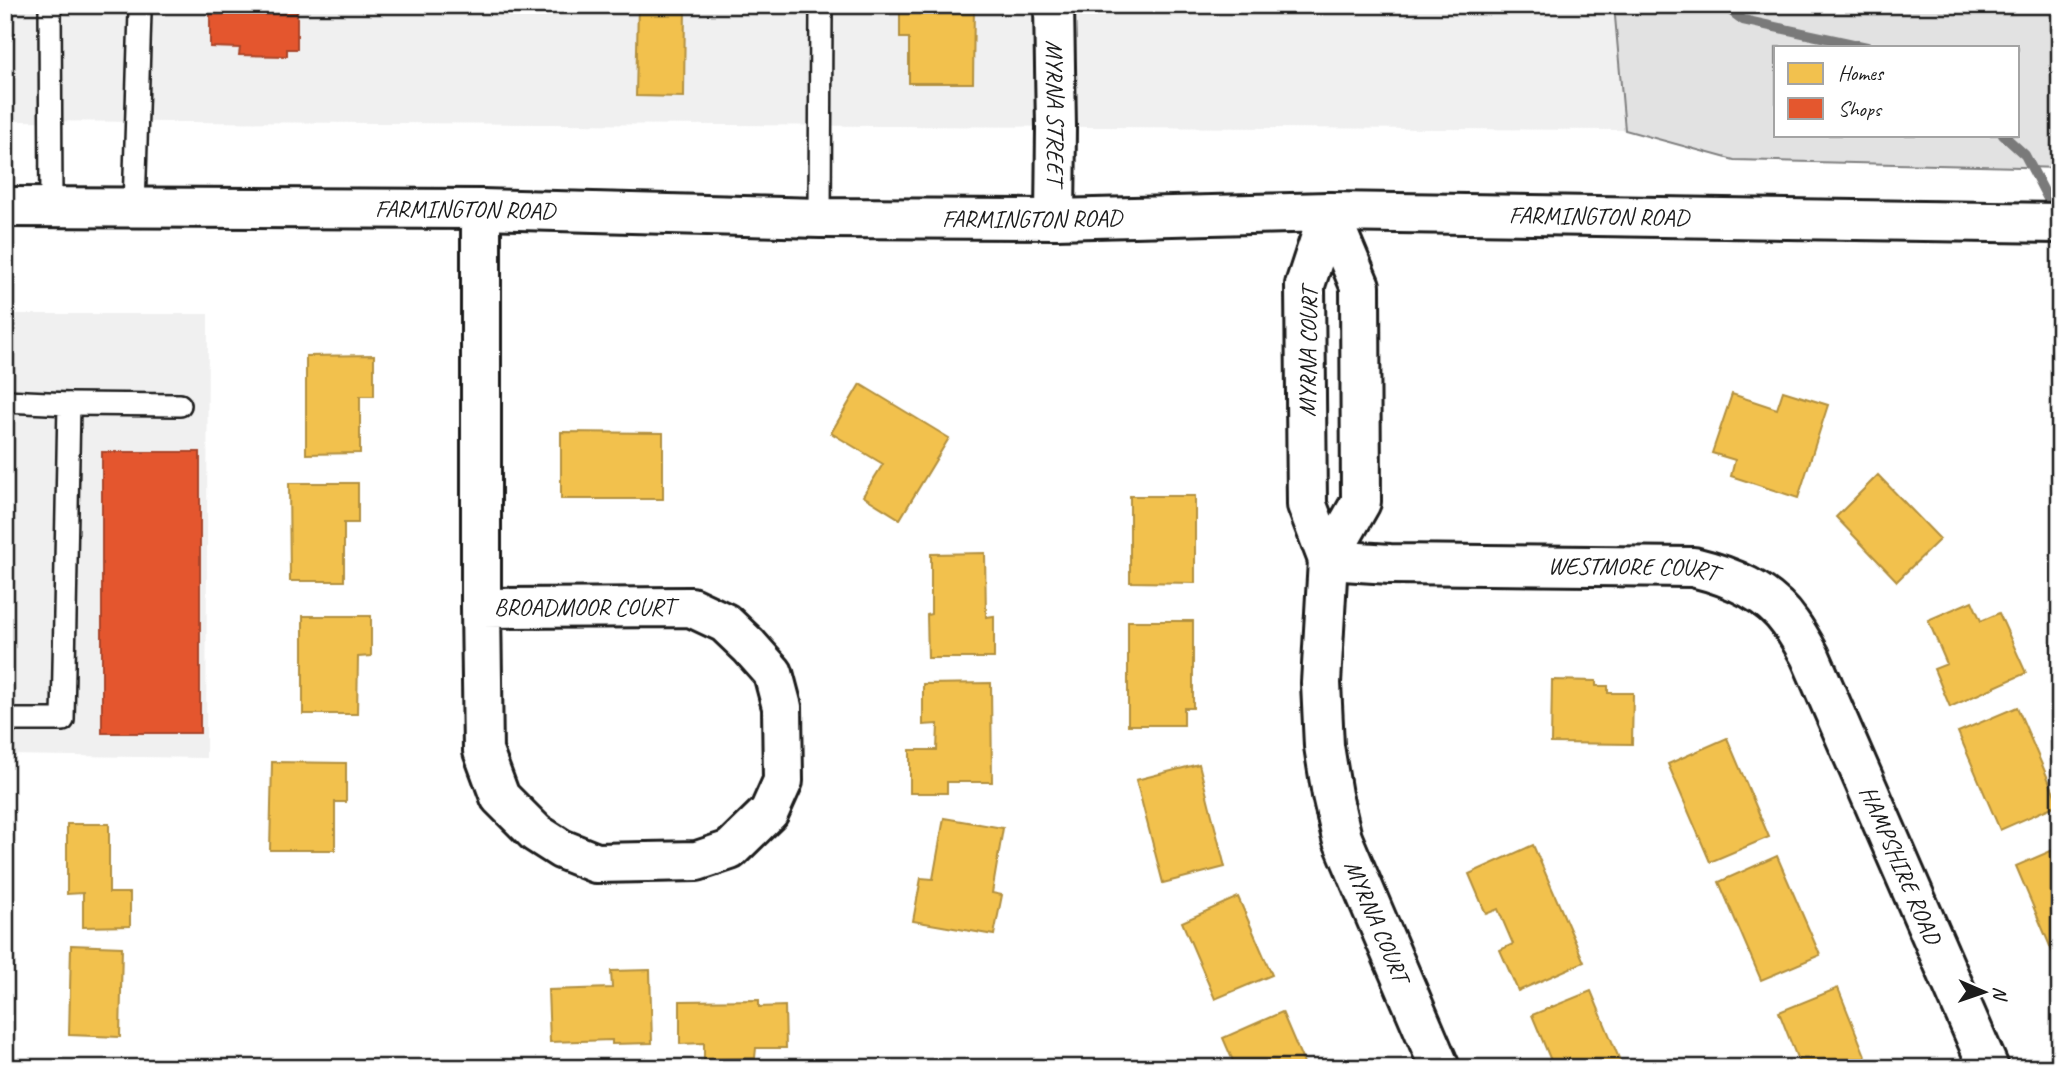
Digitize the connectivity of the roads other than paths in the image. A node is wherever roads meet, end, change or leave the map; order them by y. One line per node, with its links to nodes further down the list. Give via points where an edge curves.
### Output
1 (50, 5): 6 (lane)
2 (821, 5): 10 (lane)
3 (1054, 5): 11 (street, MYRNA STREET)
4 (140, 12): 7 (lane)
5 (5, 207): 6 (street, FARMINGTON ROAD)
6 (51, 207): 7 (street, FARMINGTON ROAD)
7 (134, 208): 8 (street, FARMINGTON ROAD)
8 (481, 209): 10 (street, FARMINGTON ROAD); 17 (street, BROADMOOR COURT)
9 (1329, 212): 11 (street, FARMINGTON ROAD); 12 (street, FARMINGTON ROAD); 16 (street, MYRNA COURT, via 1305,285 1307,505); 16 (street, MYRNA COURT, via 1360,286 1361,502)
10 (820, 218): 11 (street, FARMINGTON ROAD)
11 (1055, 219)
12 (2060, 223)
13 (5, 401): 14 (lane)
14 (69, 404): 15 (lane); 18 (lane, via 63,720)
15 (180, 405)
16 (1328, 560): 19 (street, WESTMORE COURT, via 1693,567 1724,575 1773,604 1789,622 1810,656); 20 (street, MYRNA COURT, via 1321,683 1332,795 1342,838)
17 (481, 608): 17 (street, BROADMOOR COURT, via 483,751 500,797 536,833 596,863 697,861 730,850 769,812 783,780 782,707 773,673 725,623 691,607)
18 (5, 720)
19 (1846, 740): 21 (street, HAMPSHIRE ROAD)
20 (1440, 1068)
21 (1989, 1068)

